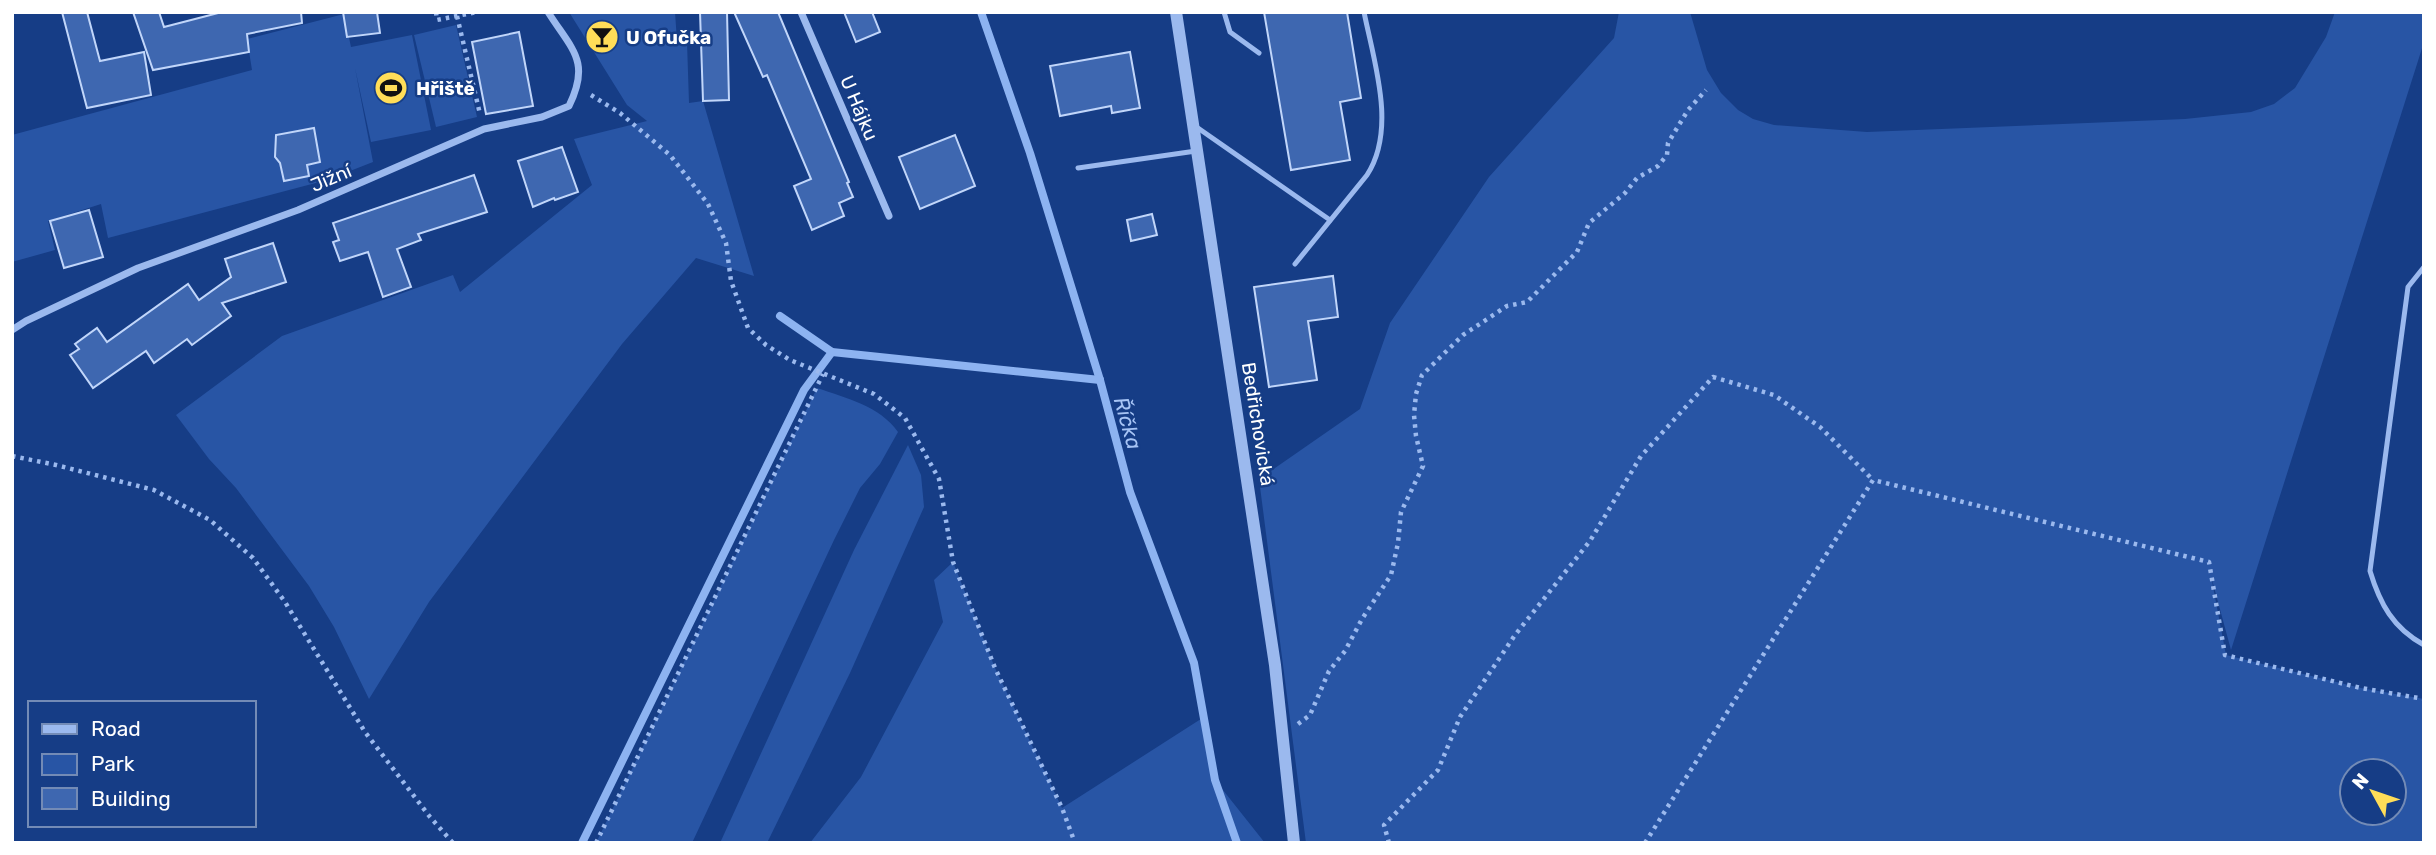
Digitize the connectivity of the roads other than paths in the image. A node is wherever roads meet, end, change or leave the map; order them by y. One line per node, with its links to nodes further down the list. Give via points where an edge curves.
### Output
1 (548, 12): 14 (street, Jižní, via 579,61 579,87 569,106 484,130 298,209 138,268)
2 (801, 12): 10 (street, U Hájku)
3 (1176, 12): 7 (street, Bedřichovická)
4 (1224, 12): 6 (lane, via 1230,32)
5 (1364, 12): 11 (lane, via 1383,118 1371,169)
6 (1259, 53)
7 (1193, 124): 8 (street, Bedřichovická); 11 (lane)
8 (1197, 151): 9 (lane); 16 (street, Bedřichovická, via 1275,665)
9 (1078, 168)
10 (889, 216)
11 (1331, 220): 12 (lane)
12 (1295, 264)
13 (2424, 267): 15 (lane, via 2408,287 2370,571 2377,596 2391,618 2406,636)
14 (12, 330)
15 (2424, 645)
16 (1294, 843)

